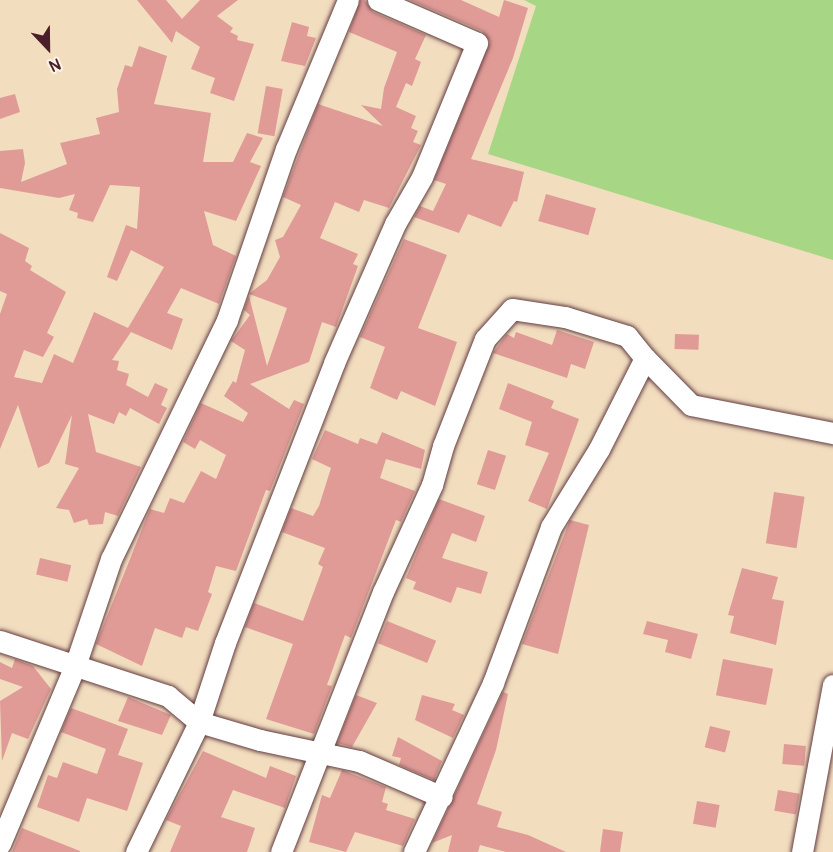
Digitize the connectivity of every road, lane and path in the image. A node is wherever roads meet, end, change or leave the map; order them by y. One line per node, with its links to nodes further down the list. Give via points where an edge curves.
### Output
1 (348, 0): 6 (street, via 286,149 227,320 111,559)
2 (378, 0): 8 (street, via 477,43 422,177 395,224 334,363 225,643)
3 (645, 358): 4 (street, via 691,405); 9 (street, via 627,336 565,317 512,309 485,339 432,485 383,592); 10 (street, via 599,449 551,527 493,682)
4 (833, 433)
5 (0, 641): 6 (street)
6 (75, 666): 8 (street, via 168,696); 11 (street)
7 (833, 685): 15 (street)
8 (199, 722): 9 (street); 12 (street)
9 (320, 754): 10 (street, via 359,761); 13 (street)
10 (442, 797): 14 (street)
11 (0, 844)
12 (136, 852)
13 (281, 852)
14 (414, 852)
15 (802, 852)

